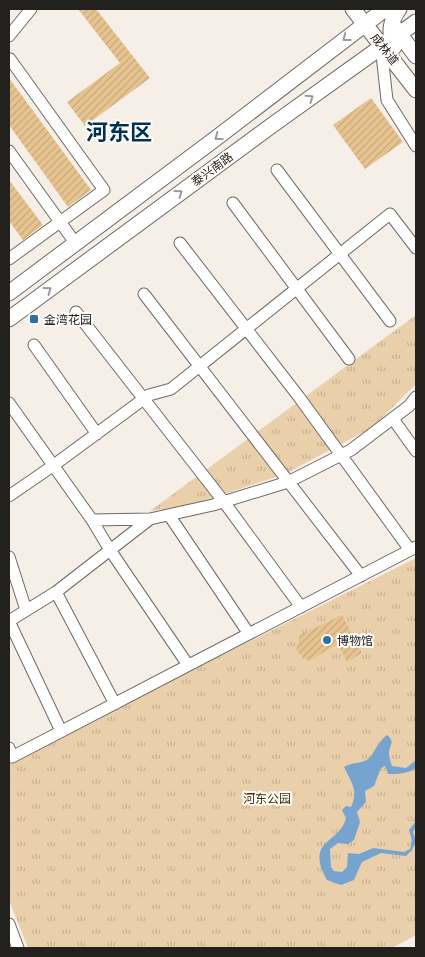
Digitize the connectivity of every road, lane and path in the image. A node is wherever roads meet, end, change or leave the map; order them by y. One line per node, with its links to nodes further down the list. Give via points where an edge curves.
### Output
1 (31, 9): 8 (street)
2 (353, 9): 7 (main road, 成林道)
3 (360, 9): 7 (main road)
4 (400, 9): 7 (main road)
5 (416, 16): 7 (main road)
6 (416, 22): 7 (main road, 泰兴南路)
7 (383, 23): 9 (main road, 成林道); 11 (main road, 成林道, via 406,76); 12 (street, via 387,100); 18 (main road, 泰兴南路, one-way to 18, via 215,140); 26 (main road, 泰兴南路, one-way to 7)
8 (9, 34)
9 (416, 56)
10 (10, 60): 16 (street, via 104,190)
11 (416, 90)
12 (416, 146)
13 (9, 151): 16 (street)
14 (277, 170): 20 (street)
15 (233, 203): 22 (street)
16 (60, 222): 18 (street); 21 (street)
17 (180, 243): 28 (street)
18 (76, 244): 23 (main road, 泰兴南路)
19 (416, 248): 20 (street, via 390,214)
20 (340, 254): 22 (street); 27 (street)
21 (9, 257)
22 (297, 288): 28 (street); 30 (street)
23 (9, 293)
24 (144, 294): 31 (street)
25 (76, 312): 33 (street)
26 (9, 319)
27 (390, 321)
28 (246, 328): 31 (street); 38 (street)
29 (34, 345): 36 (street)
30 (349, 359)
31 (198, 367): 33 (street, via 170,389); 40 (street)
32 (416, 396): 35 (street)
33 (143, 400): 36 (street); 42 (street)
34 (9, 403): 39 (street)
35 (393, 419): 37 (street); 38 (street)
36 (97, 434): 39 (street)
37 (416, 451)
38 (340, 455): 40 (street); 46 (street)
39 (54, 465): 41 (street); 45 (street)
40 (288, 482): 42 (street); 49 (street)
41 (9, 496)
42 (224, 502): 43 (street); 51 (street)
43 (169, 515): 44 (street); 54 (street)
44 (150, 519): 45 (street); 47 (street)
45 (92, 520): 47 (street)
46 (413, 548): 49 (street)
47 (110, 550): 50 (street); 55 (street)
48 (9, 557): 52 (street)
49 (361, 576): 51 (street)
50 (56, 592): 52 (street); 56 (street)
51 (301, 607): 54 (street)
52 (26, 610): 53 (street)
53 (9, 621): 57 (street)
54 (249, 634): 55 (street)
55 (188, 665): 56 (street)
56 (115, 704): 57 (street)
57 (61, 731): 58 (street, via 12,757)
58 (9, 748)
59 (9, 924): 60 (street)
60 (18, 948)

